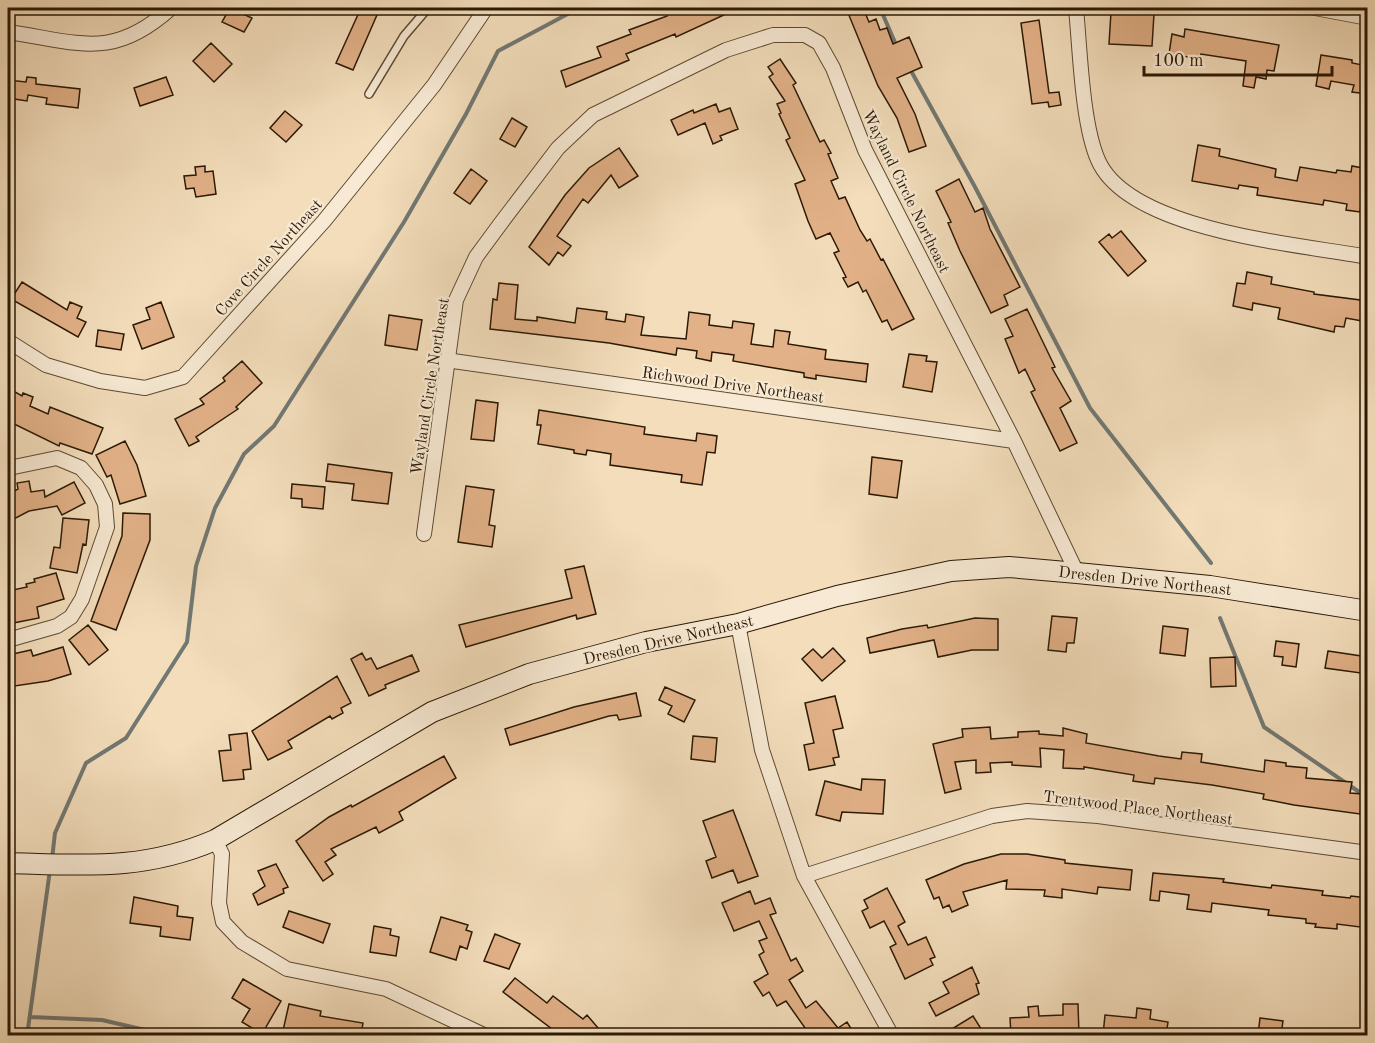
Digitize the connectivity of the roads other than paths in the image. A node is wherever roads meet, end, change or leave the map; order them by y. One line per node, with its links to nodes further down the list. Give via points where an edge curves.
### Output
1 (171, 8): 7 (street, via 148,28 120,41 87,45)
2 (428, 8): 8 (lane, via 404,36)
3 (486, 8): 10 (street, Cove Circle Northeast, via 434,85 324,221 183,377 145,388 100,381 46,366)
4 (1076, 8): 9 (street, via 1089,129 1098,160 1109,178 1140,203 1177,220)
5 (1315, 8): 6 (street)
6 (1368, 18)
7 (8, 32)
8 (369, 94)
9 (1368, 257)
10 (8, 341)
11 (446, 360): 12 (street, Richwood Drive Northeast); 12 (street, Wayland Circle Northeast, via 456,300 476,257 558,148 593,115 726,50 772,35 804,35 819,43 833,68 865,150); 14 (street, Wayland Circle Northeast)
12 (1014, 441): 15 (street, Wayland Circle Northeast)
13 (8, 467): 18 (street, via 57,458 81,468 96,485 105,504 108,527 82,600 71,617 57,626)
14 (424, 534)
15 (1077, 573): 16 (street, Dresden Drive Northeast, via 1210,586); 17 (street, Dresden Drive Northeast, via 1009,567 951,571)
16 (1368, 611)
17 (738, 624): 19 (street, Dresden Drive Northeast, via 646,642 528,674 432,712); 22 (street, via 762,750)
18 (8, 640)
19 (215, 840): 21 (street, Dresden Drive Northeast, via 184,853 134,864); 23 (street, via 222,854 219,903 223,922 242,942 287,969 386,989)
20 (1368, 853): 22 (street, Trentwood Place Northeast, via 1098,816 1027,811 992,816)
21 (8, 863)
22 (804, 876): 24 (street)
23 (486, 1035)
24 (892, 1035)

